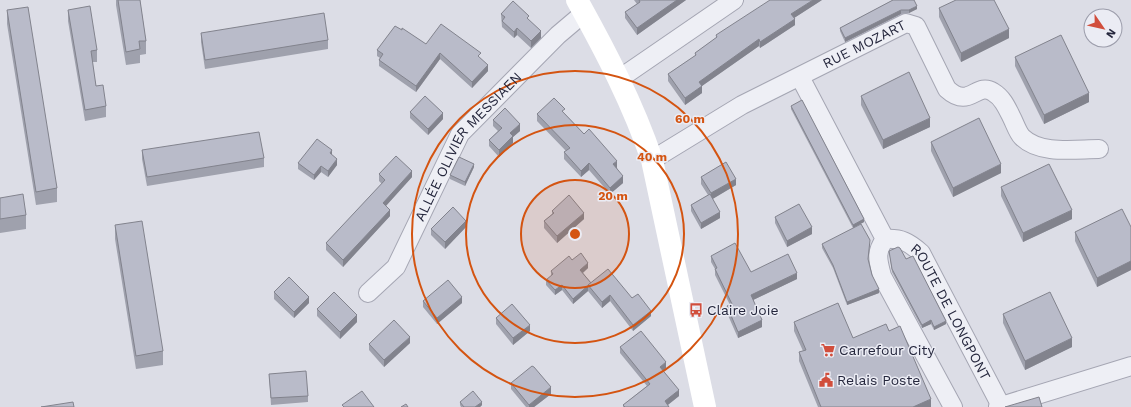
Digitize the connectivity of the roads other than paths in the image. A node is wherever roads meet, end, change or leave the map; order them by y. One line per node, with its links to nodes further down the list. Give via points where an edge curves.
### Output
1 (734, 0): 4 (street)
2 (581, 6): 4 (main road); 8 (street, ALLÉE OLIVIER MESSIAEN, via 558,35 460,134 396,267)
3 (800, 77): 5 (street, RUE MOZART, via 906,23 916,26 947,89 955,96 965,98 981,90 992,90 1002,99 1022,137 1032,145 1047,148); 6 (street, RUE MOZART, via 742,105); 7 (street)
4 (619, 79): 6 (main road, via 641,127)
5 (1099, 149)
6 (652, 160): 10 (main road)
7 (885, 239): 11 (street, via 878,249 882,276); 12 (street, ROUTE DE LONGPONT, via 898,238 909,242 920,253)
8 (368, 293)
9 (1131, 366): 12 (street)
10 (705, 407)
11 (953, 407)
12 (1000, 407)

